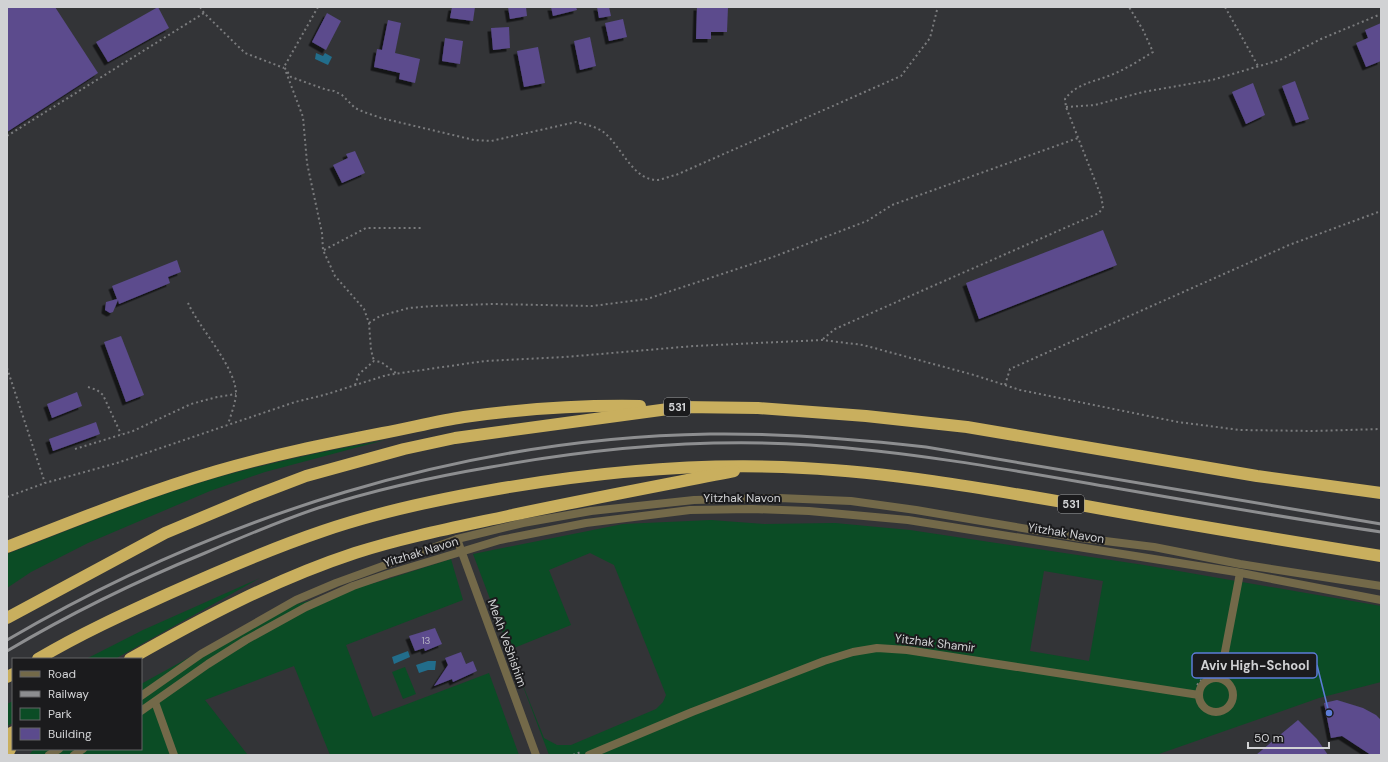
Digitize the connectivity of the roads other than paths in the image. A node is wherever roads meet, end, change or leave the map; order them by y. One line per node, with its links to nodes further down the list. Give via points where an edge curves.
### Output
1 (683, 407): 3 (highway, 531, via 758,408 967,427 1257,476); 5 (highway, via 603,406 511,411 462,417 345,440 216,471 100,510); 11 (highway, 531, via 455,438 306,476 165,533)
2 (760, 466): 7 (highway, 531, via 864,472 973,486 1252,536); 12 (highway, 531, via 651,468 595,474 467,494 396,510 325,530 191,583 90,630); 13 (highway, via 460,526 410,537 354,554 274,585 211,614)
3 (1381, 493)
4 (457, 539): 6 (street, MeAh VeShishim); 9 (street, Yitzhak Navon, via 523,523 590,511 694,500 780,498 844,501 1154,547 1240,564); 15 (street, Yitzhak Navon, via 296,600 201,654)
5 (7, 547)
6 (461, 552): 8 (street, Yitzhak Navon, via 500,540 594,522 690,510 809,510 908,520); 17 (street, Yitzhak Navon, via 353,586 306,607 214,660); 23 (street, MeAh VeShishim)
7 (1381, 556)
8 (1240, 573): 10 (street, Yitzhak Navon); 14 (street)
9 (1381, 586)
10 (1381, 600)
11 (7, 618)
12 (40, 658)
13 (132, 658)
14 (1220, 678): 16 (street, via 1204,683); 16 (street, via 1229,684 1234,694 1227,709 1217,712 1208,710 1201,703)
15 (142, 695)
16 (1199, 695): 20 (street, Yitzhak Shamir, via 907,650 877,648 824,661)
17 (155, 702): 18 (street, Yitzhak Navon); 22 (street)
18 (142, 710)
19 (12, 745): 21 (highway)
20 (588, 752)
21 (7, 755)
22 (174, 755)
23 (536, 755)

